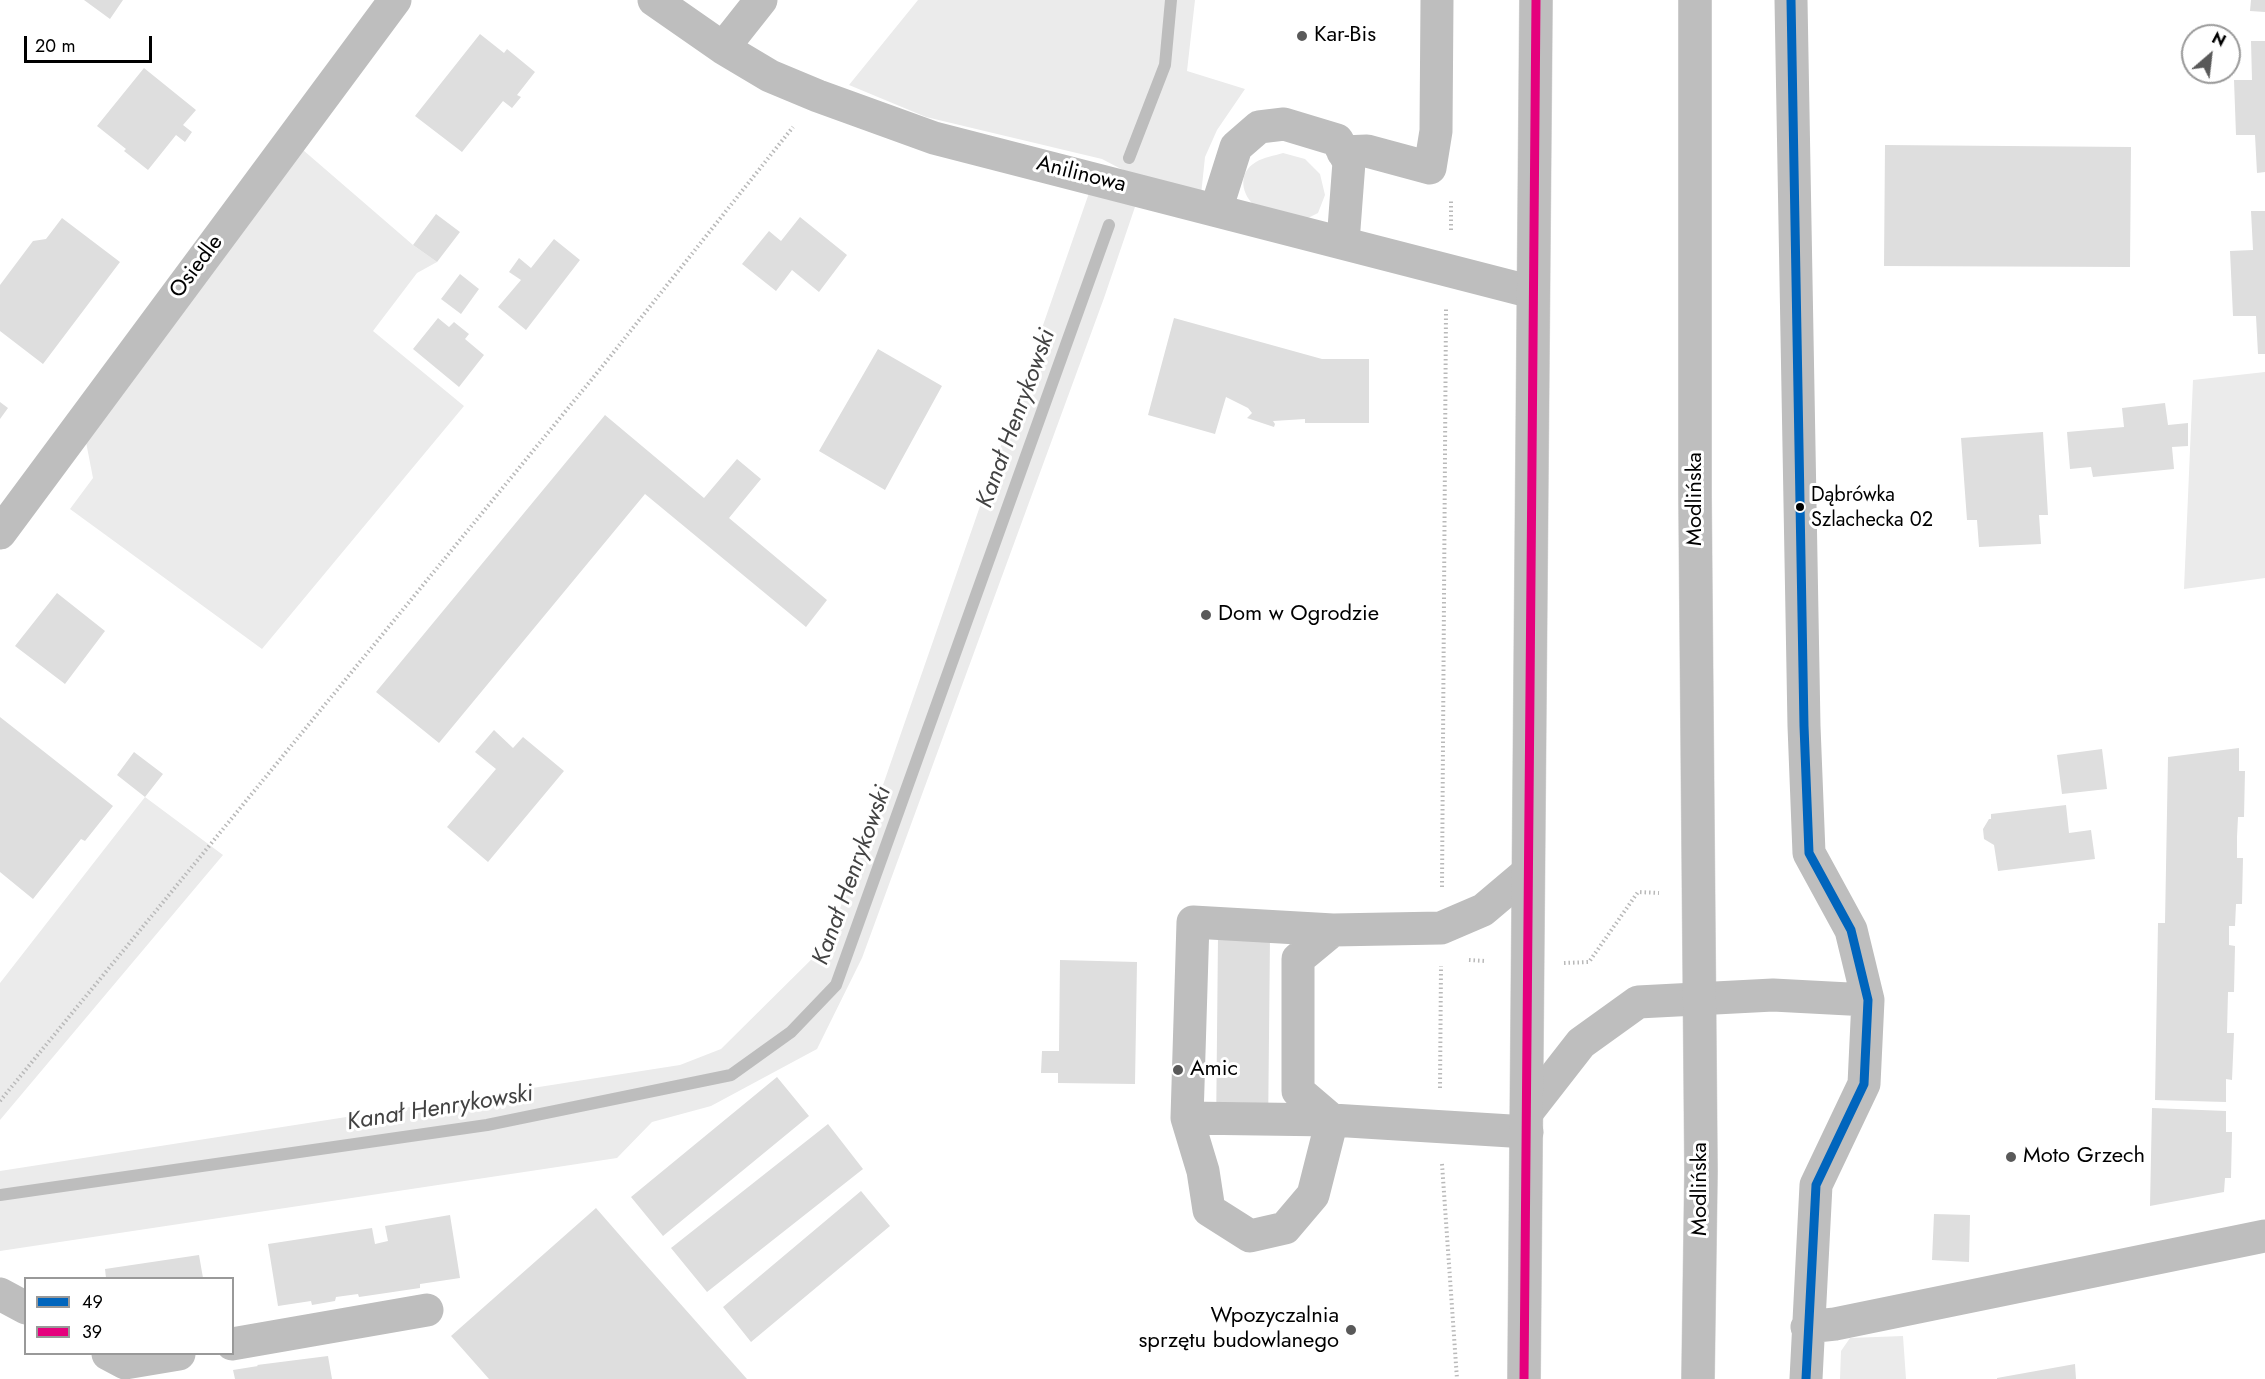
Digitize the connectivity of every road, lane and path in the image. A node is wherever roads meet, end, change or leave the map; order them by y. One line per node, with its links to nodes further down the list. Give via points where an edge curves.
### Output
1 (394, 0): 16 (street, Osiedle)
2 (654, 0): 8 (street, Anilinowa)
3 (761, 0): 8 (street)
4 (1437, 0): 10 (street, via 1436,131 1430,168 1367,151)
5 (1536, 0): 15 (street)
6 (1695, 0): 22 (street, Modlińska)
7 (1791, 0): 23 (street, via 1809,853 1851,930)
8 (723, 48): 9 (street, Anilinowa, via 770,76)
9 (818, 96): 12 (street, Anilinowa, via 934,138); 24 (path, via 593,378)
10 (1343, 152): 12 (street, via 1337,140 1284,124 1259,127 1236,147); 13 (street, via 1349,162)
11 (1452, 189): 14 (path)
12 (1216, 210): 13 (street, Anilinowa)
13 (1343, 242): 14 (street, Anilinowa)
14 (1450, 272): 15 (street, Anilinowa); 19 (path, via 1446,298)
15 (1532, 292): 17 (street)
16 (0, 533)
17 (1528, 872): 19 (street, via 1484,910); 27 (street)
18 (1659, 893): 21 (path, via 1638,892 1588,963)
19 (1441, 928): 20 (street); 28 (path)
20 (1333, 930): 25 (street, via 1193,922); 26 (street, via 1298,959 1298,1091)
21 (1564, 963)
22 (1699, 999): 23 (street, via 1773,995); 27 (street, via 1638,1002 1581,1043); 39 (street, Modlińska)
23 (1868, 1000): 33 (street, via 1864,1084 1816,1185)
24 (0, 1101)
25 (1187, 1118): 26 (street); 26 (street, via 1203,1171 1209,1210 1250,1236 1285,1228 1313,1195)
26 (1332, 1120): 28 (street)
27 (1527, 1122): 28 (street); 38 (street)
28 (1439, 1127): 37 (path)
29 (2265, 1236): 33 (street)
30 (0, 1294): 31 (street)
31 (24, 1307)
32 (427, 1311): 34 (street)
33 (1808, 1328): 40 (street)
34 (234, 1344)
35 (111, 1355): 36 (street, via 125,1363)
36 (168, 1355)
37 (1457, 1379)
38 (1524, 1379)
39 (1698, 1379)
40 (1806, 1379)

